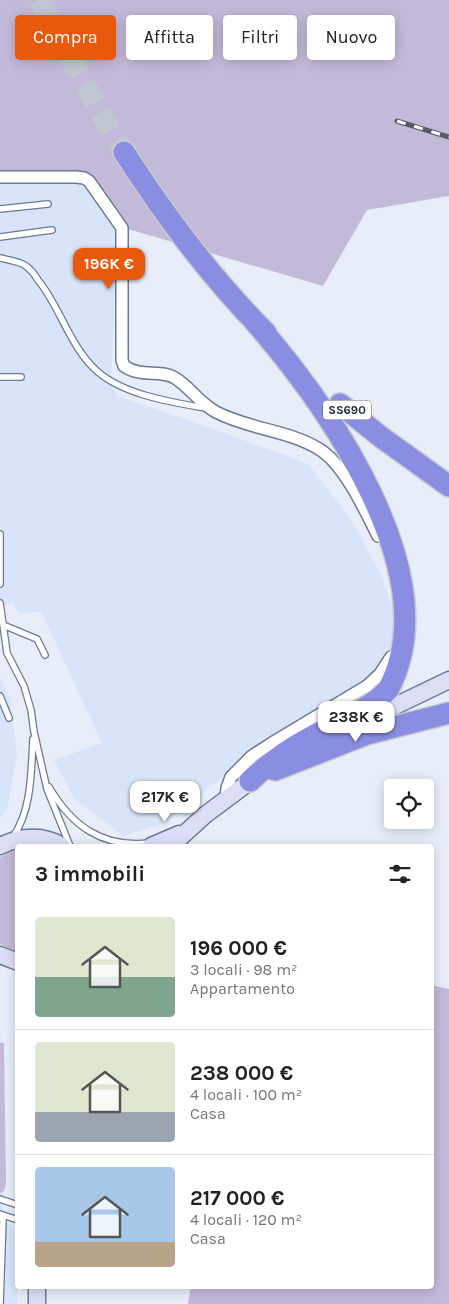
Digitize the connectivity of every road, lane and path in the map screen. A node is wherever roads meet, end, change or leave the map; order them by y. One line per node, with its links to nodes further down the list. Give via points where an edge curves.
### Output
1 (124, 152): 8 (highway, SS690, via 187,242)
2 (0, 177): 11 (street, via 76,177 88,181 122,228 122,363 137,372 174,377)
3 (48, 204): 4 (lane)
4 (0, 209)
5 (52, 230): 6 (lane)
6 (0, 237)
7 (0, 258): 11 (lane, via 26,266 35,276 47,290 83,354 100,374 132,391)
8 (255, 322): 12 (highway, SS690, via 358,409 404,442); 13 (highway, SS690, via 342,406 402,454); 14 (highway, via 351,433)
9 (0, 377): 10 (lane)
10 (20, 377)
11 (210, 409): 30 (street, via 308,443 330,458 396,568 403,592 398,641 380,674 363,690 252,756 232,777)
12 (449, 468)
13 (449, 486)
14 (393, 495)
15 (0, 534): 16 (lane)
16 (0, 584)
17 (0, 604): 18 (lane)
18 (3, 625): 21 (lane); 22 (lane, via 38,639)
19 (423, 627): 29 (highway, via 411,658 387,690 363,709 289,749)
20 (0, 647): 21 (lane)
21 (7, 653): 27 (lane, via 24,686)
22 (45, 655)
23 (449, 680): 29 (main road, via 291,757)
24 (0, 696): 26 (lane)
25 (449, 713): 29 (highway, via 350,740)
26 (9, 718)
27 (34, 732): 28 (lane); 31 (lane, via 27,803 23,818)
28 (44, 778): 33 (lane); 35 (lane, via 56,800 80,826 109,841)
29 (250, 781): 30 (main road)
30 (226, 798): 37 (main road)
31 (5, 843): 32 (main road, via 26,837)
32 (57, 844)
33 (69, 844)
34 (128, 844): 36 (lane)
35 (128, 844)
36 (146, 844)
37 (164, 844)
38 (0, 1199): 39 (lane)
39 (15, 1204)
40 (0, 1214): 42 (lane)
41 (0, 1218): 44 (lane, via 3,1219)
42 (15, 1219)
43 (37, 1289): 45 (main road)
44 (0, 1304)
45 (37, 1304)

